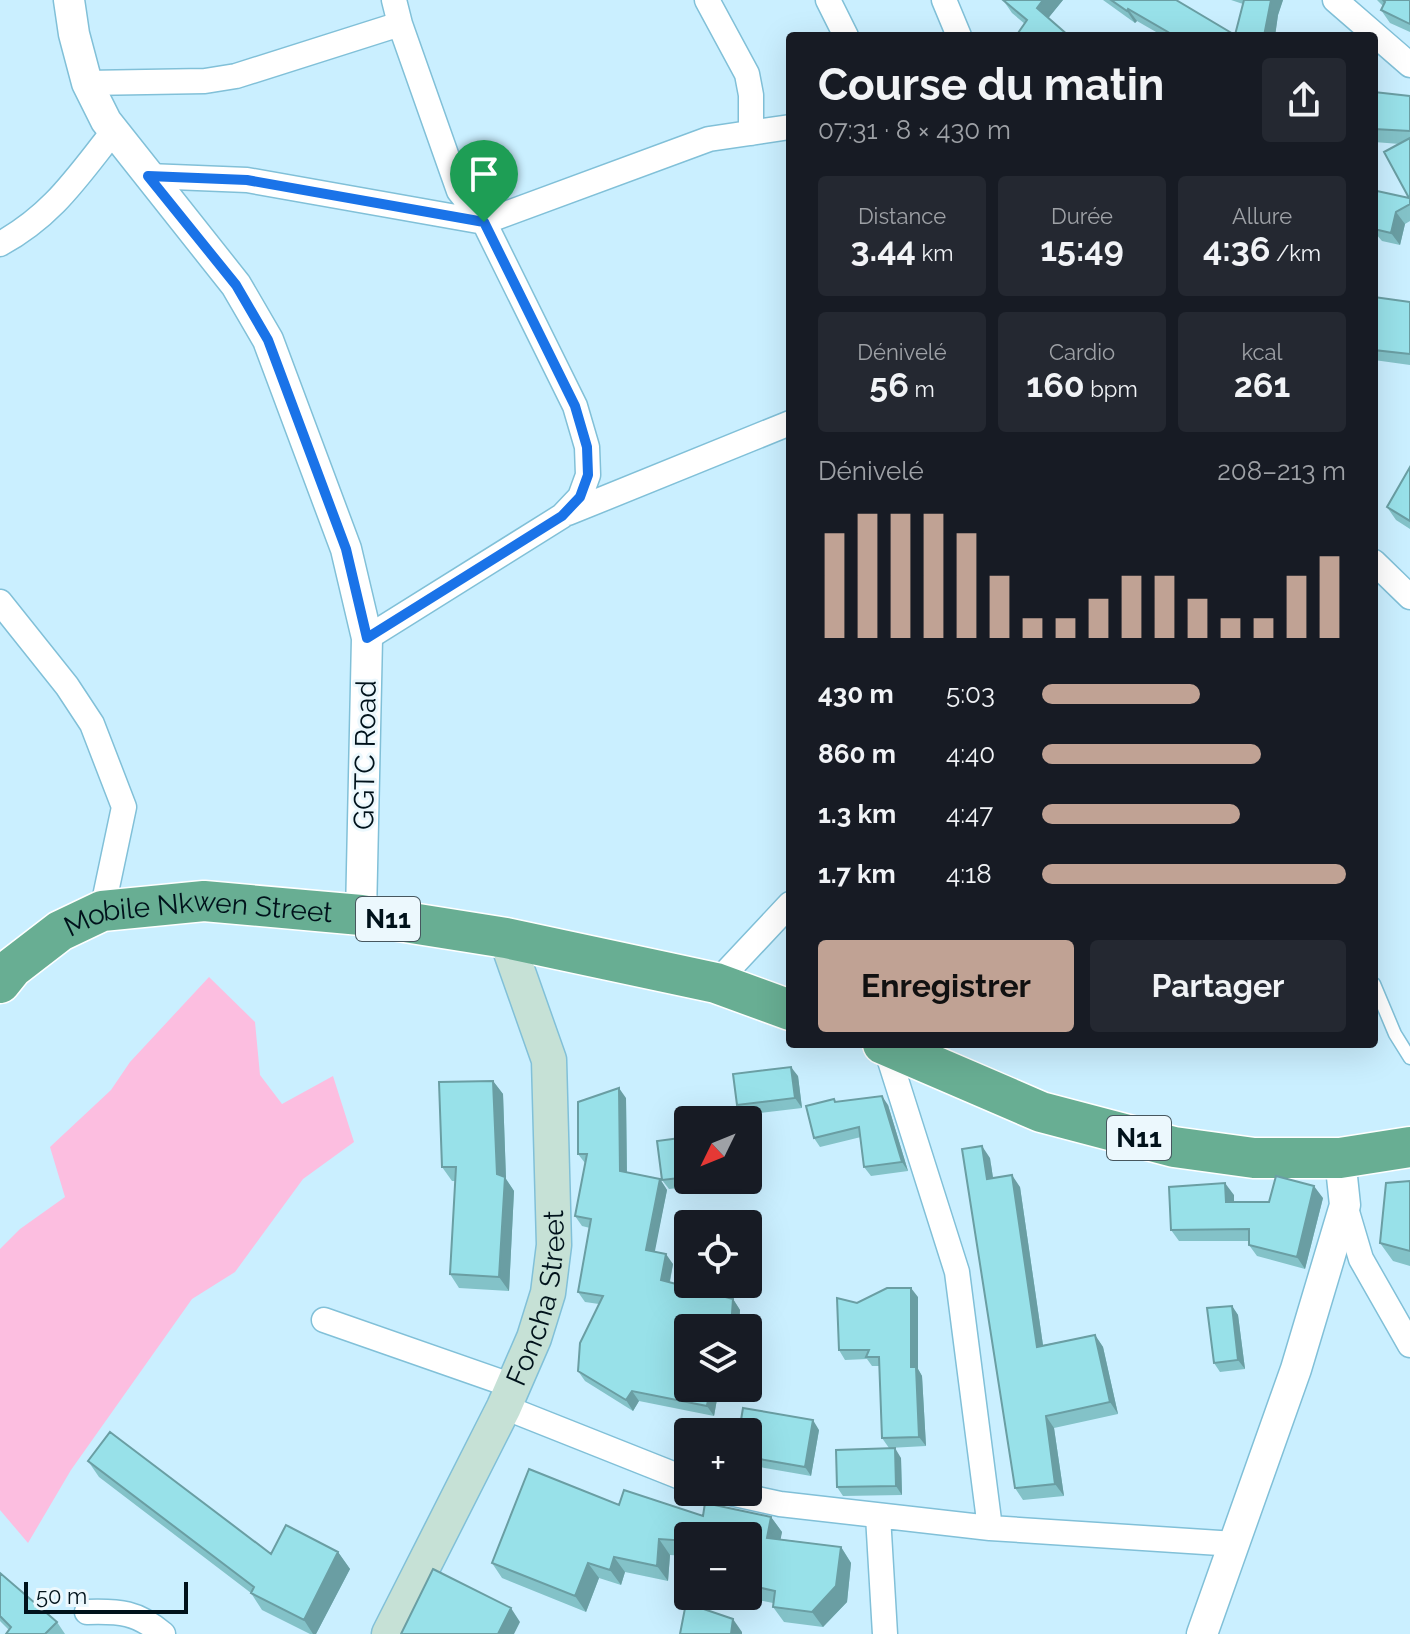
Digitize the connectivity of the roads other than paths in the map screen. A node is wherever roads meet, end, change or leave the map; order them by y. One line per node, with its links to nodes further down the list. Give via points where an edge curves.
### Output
1 (69, 0): 13 (street, GGTC Road)
2 (394, 0): 7 (street)
3 (707, 0): 16 (street, via 747,74)
4 (828, 0): 8 (street)
5 (944, 0): 9 (street)
6 (1335, 0): 10 (street)
7 (400, 24): 13 (street, via 236,76); 18 (street, via 459,191)
8 (844, 32)
9 (956, 32)
10 (1372, 32)
11 (1378, 37): 12 (street)
12 (1410, 65)
13 (87, 83): 15 (street, GGTC Road)
14 (786, 128): 16 (street)
15 (113, 132): 17 (street, GGTC Road); 19 (street, via 46,214)
16 (751, 133): 18 (street, via 709,139)
17 (148, 176): 18 (street, via 247,180); 25 (street, GGTC Road, via 236,285 268,340 346,549)
18 (484, 222): 21 (street, via 575,406 587,447 588,475 580,497)
19 (0, 244)
20 (786, 425): 21 (street)
21 (562, 516): 25 (street)
22 (1378, 566): 23 (street)
23 (1410, 597)
24 (0, 602): 27 (street, via 92,724 124,807)
25 (367, 638): 28 (street, GGTC Road)
26 (786, 908): 31 (street)
27 (102, 911): 28 (highway, Mobile Nkwen Street / N11, via 204,901); 30 (highway, Mobile Nkwen Street / N11, via 60,931)
28 (361, 915): 29 (highway, Mobile Nkwen Street / N11)
29 (506, 938): 31 (highway, Mobile Nkwen Street / N11); 42 (main road, Foncha Street, via 549,1060 554,1174 548,1293)
30 (0, 983)
31 (716, 983): 33 (highway, Mobile Nkwen Street / N11)
32 (1378, 994): 36 (lane)
33 (786, 1009)
34 (885, 1048): 46 (street, via 957,1272)
35 (893, 1048): 38 (highway, N11, via 1041,1112 1174,1147 1254,1158)
36 (1410, 1058)
37 (1410, 1147): 38 (highway, N11)
38 (1340, 1158): 39 (street)
39 (1345, 1205): 41 (street, via 1361,1259); 47 (street, via 1296,1369)
40 (324, 1320): 42 (street)
41 (1410, 1345)
42 (509, 1396): 43 (street); 50 (main road, Foncha Street)
43 (674, 1473)
44 (762, 1500): 45 (street)
45 (878, 1516): 46 (street); 51 (street)
46 (990, 1528): 47 (street)
47 (1235, 1544): 52 (street)
48 (87, 1612): 49 (street, via 140,1617)
49 (163, 1634)
50 (389, 1634)
51 (885, 1634)
52 (1202, 1634)

